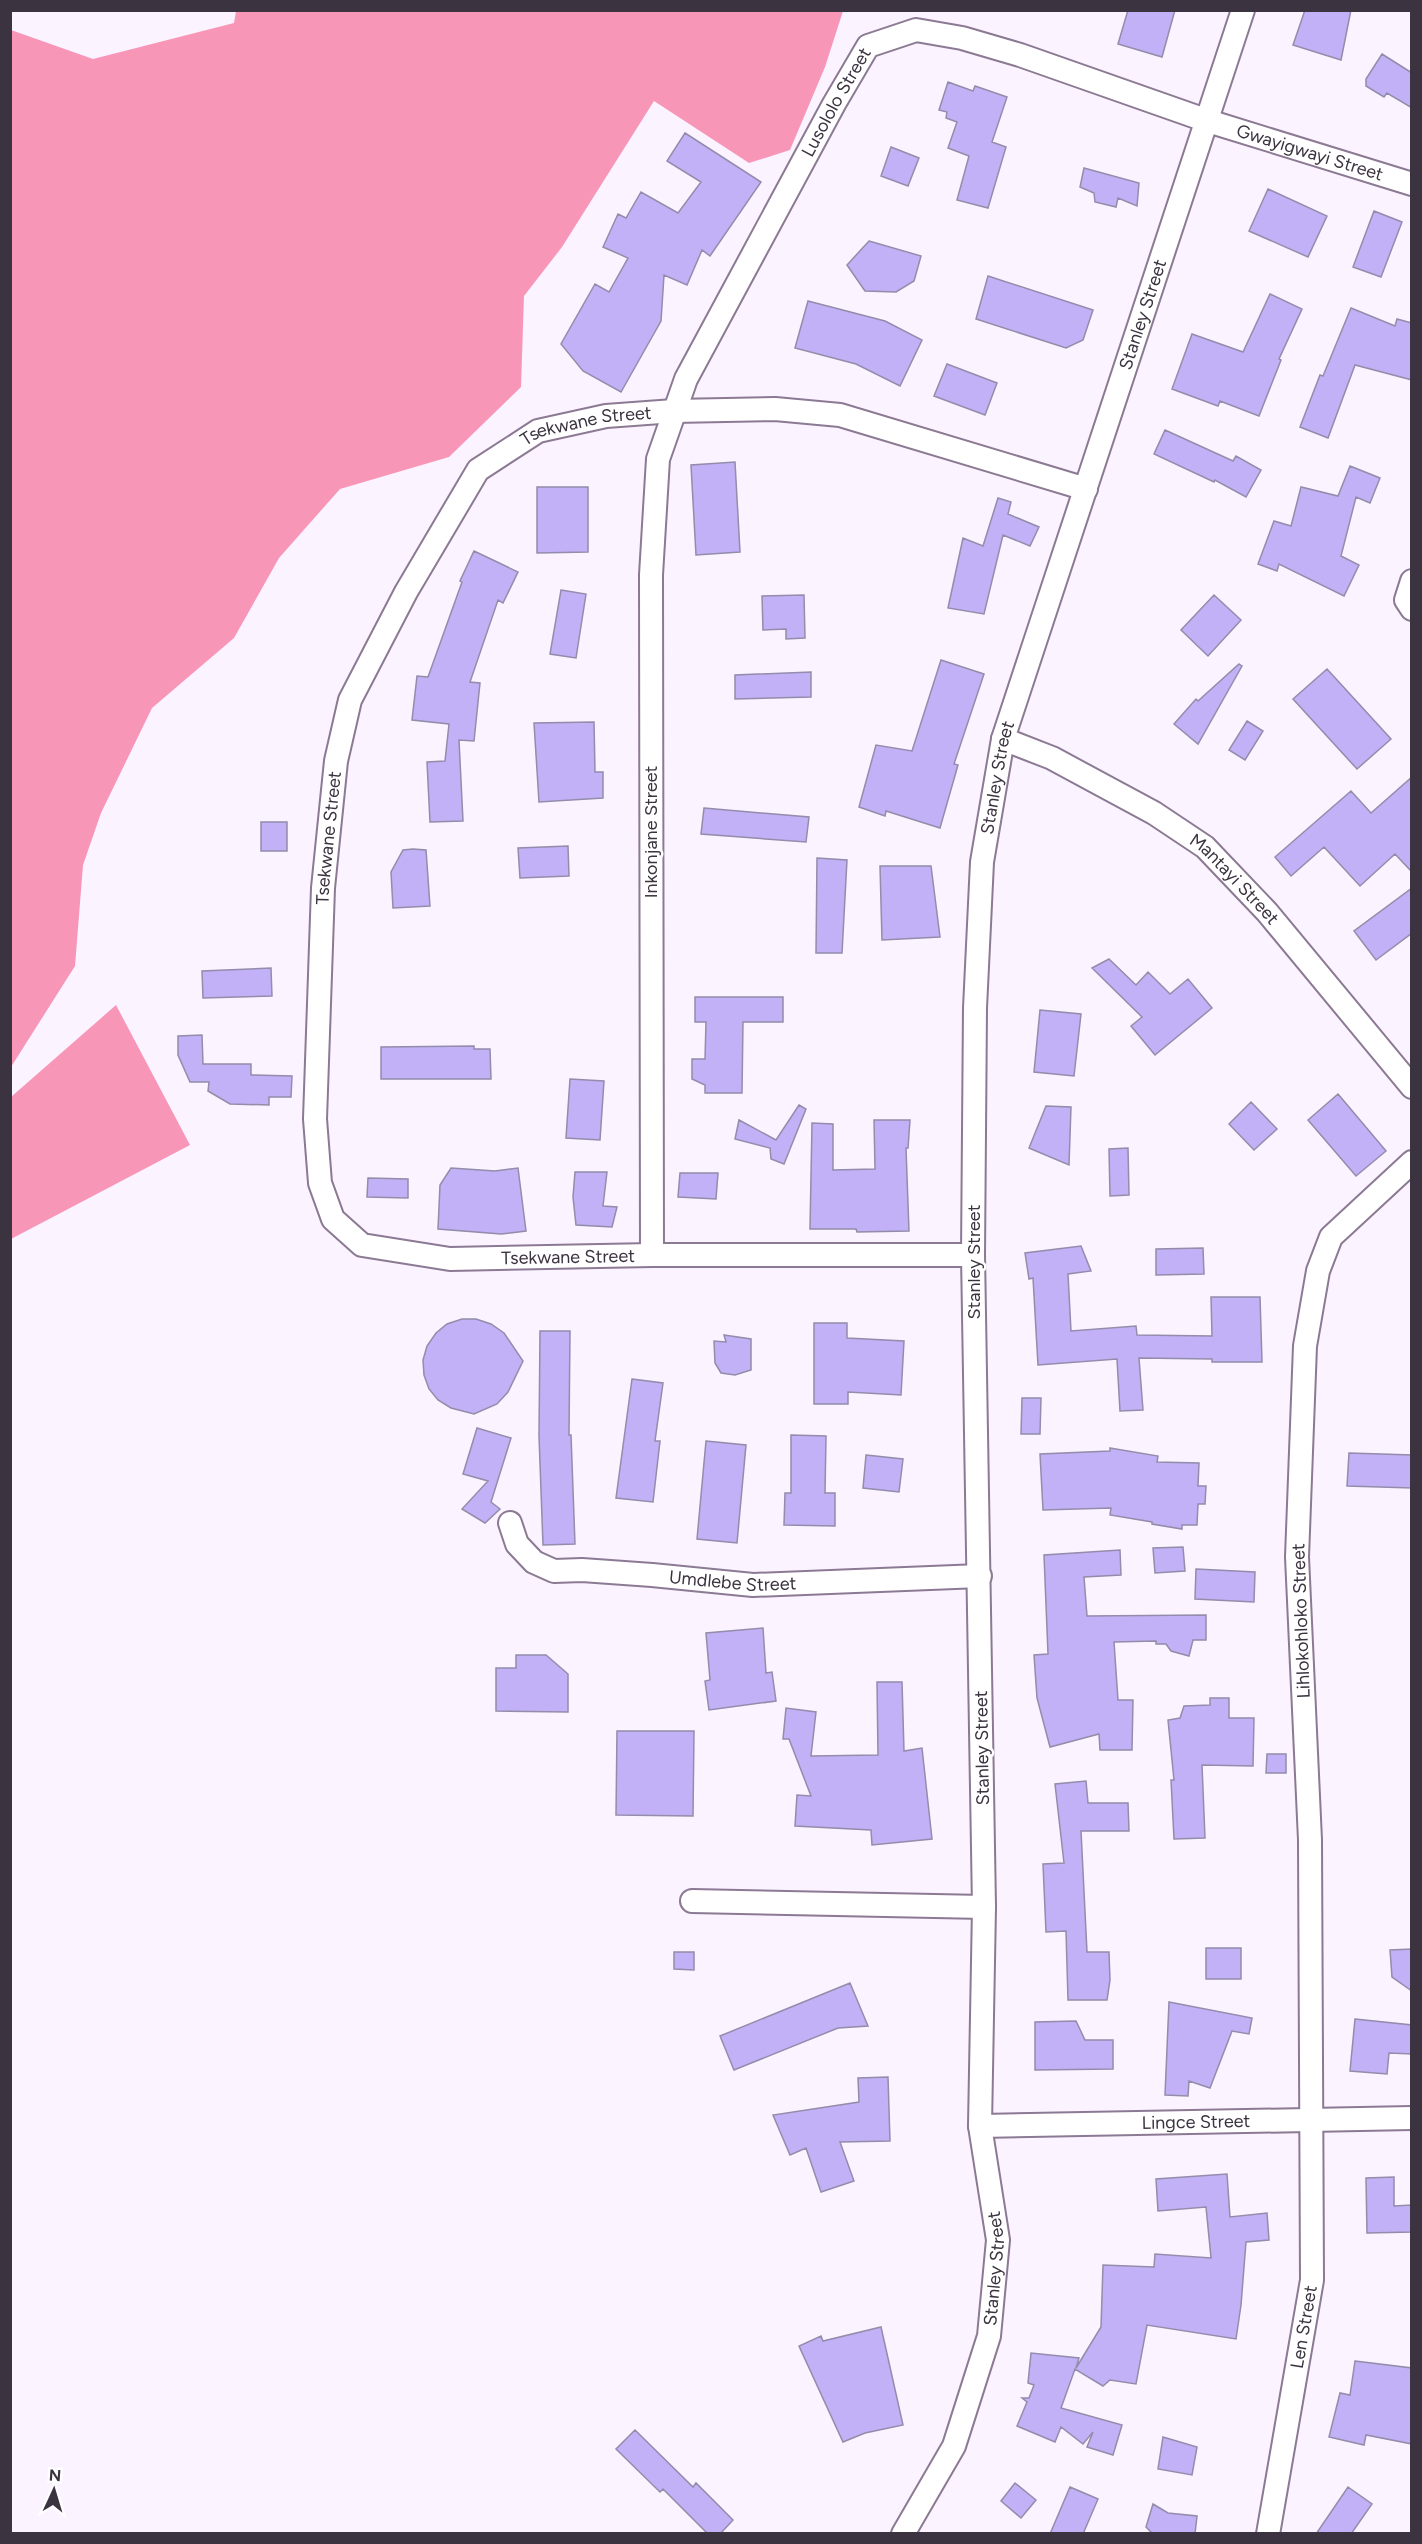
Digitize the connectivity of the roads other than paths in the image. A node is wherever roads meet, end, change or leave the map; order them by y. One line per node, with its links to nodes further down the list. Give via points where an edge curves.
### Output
1 (1243, 10): 2 (street, Stanley Street)
2 (1208, 121): 3 (street, Gwayigwayi Street); 4 (street, Lusololo Street, via 962,38 916,30 868,46 698,358); 5 (street, Stanley Street)
3 (1412, 184)
4 (674, 411): 5 (street, Tsekwane Street, via 775,409 840,415); 11 (street, Inkonjane Street, via 658,459 651,574); 11 (street, Tsekwane Street, via 606,416 538,431 478,471 406,592 355,690 336,761 323,888 315,1119 320,1183 333,1219 362,1245 450,1259)
5 (1086, 489): 8 (street, Stanley Street)
6 (1412, 581): 7 (street, via 1406,600)
7 (1412, 609)
8 (1003, 740): 9 (street, Mantayi Street, via 1052,758 1154,813 1205,847 1267,912); 12 (street, Stanley Street, via 982,862 975,1008)
9 (1412, 1087)
10 (1412, 1162): 18 (street, Lihlokohloko Street, via 1331,1237 1318,1271 1305,1346 1297,1557 1310,1840)
11 (652, 1255): 12 (street, Tsekwane Street)
12 (973, 1255): 14 (street, Stanley Street)
13 (510, 1523): 14 (street, Umdlebe Street, via 517,1544 534,1562 554,1571 594,1570 753,1585)
14 (980, 1576): 16 (street, Stanley Street)
15 (692, 1900): 16 (street)
16 (984, 1906): 19 (street, Stanley Street)
17 (1412, 2118): 18 (street, Lingce Street)
18 (1311, 2119): 19 (street, Lingce Street); 21 (street, Len Street, via 1312,2280)
19 (980, 2126): 20 (street, Stanley Street, via 998,2240 989,2336 954,2446)
20 (903, 2534)
21 (1268, 2534)

